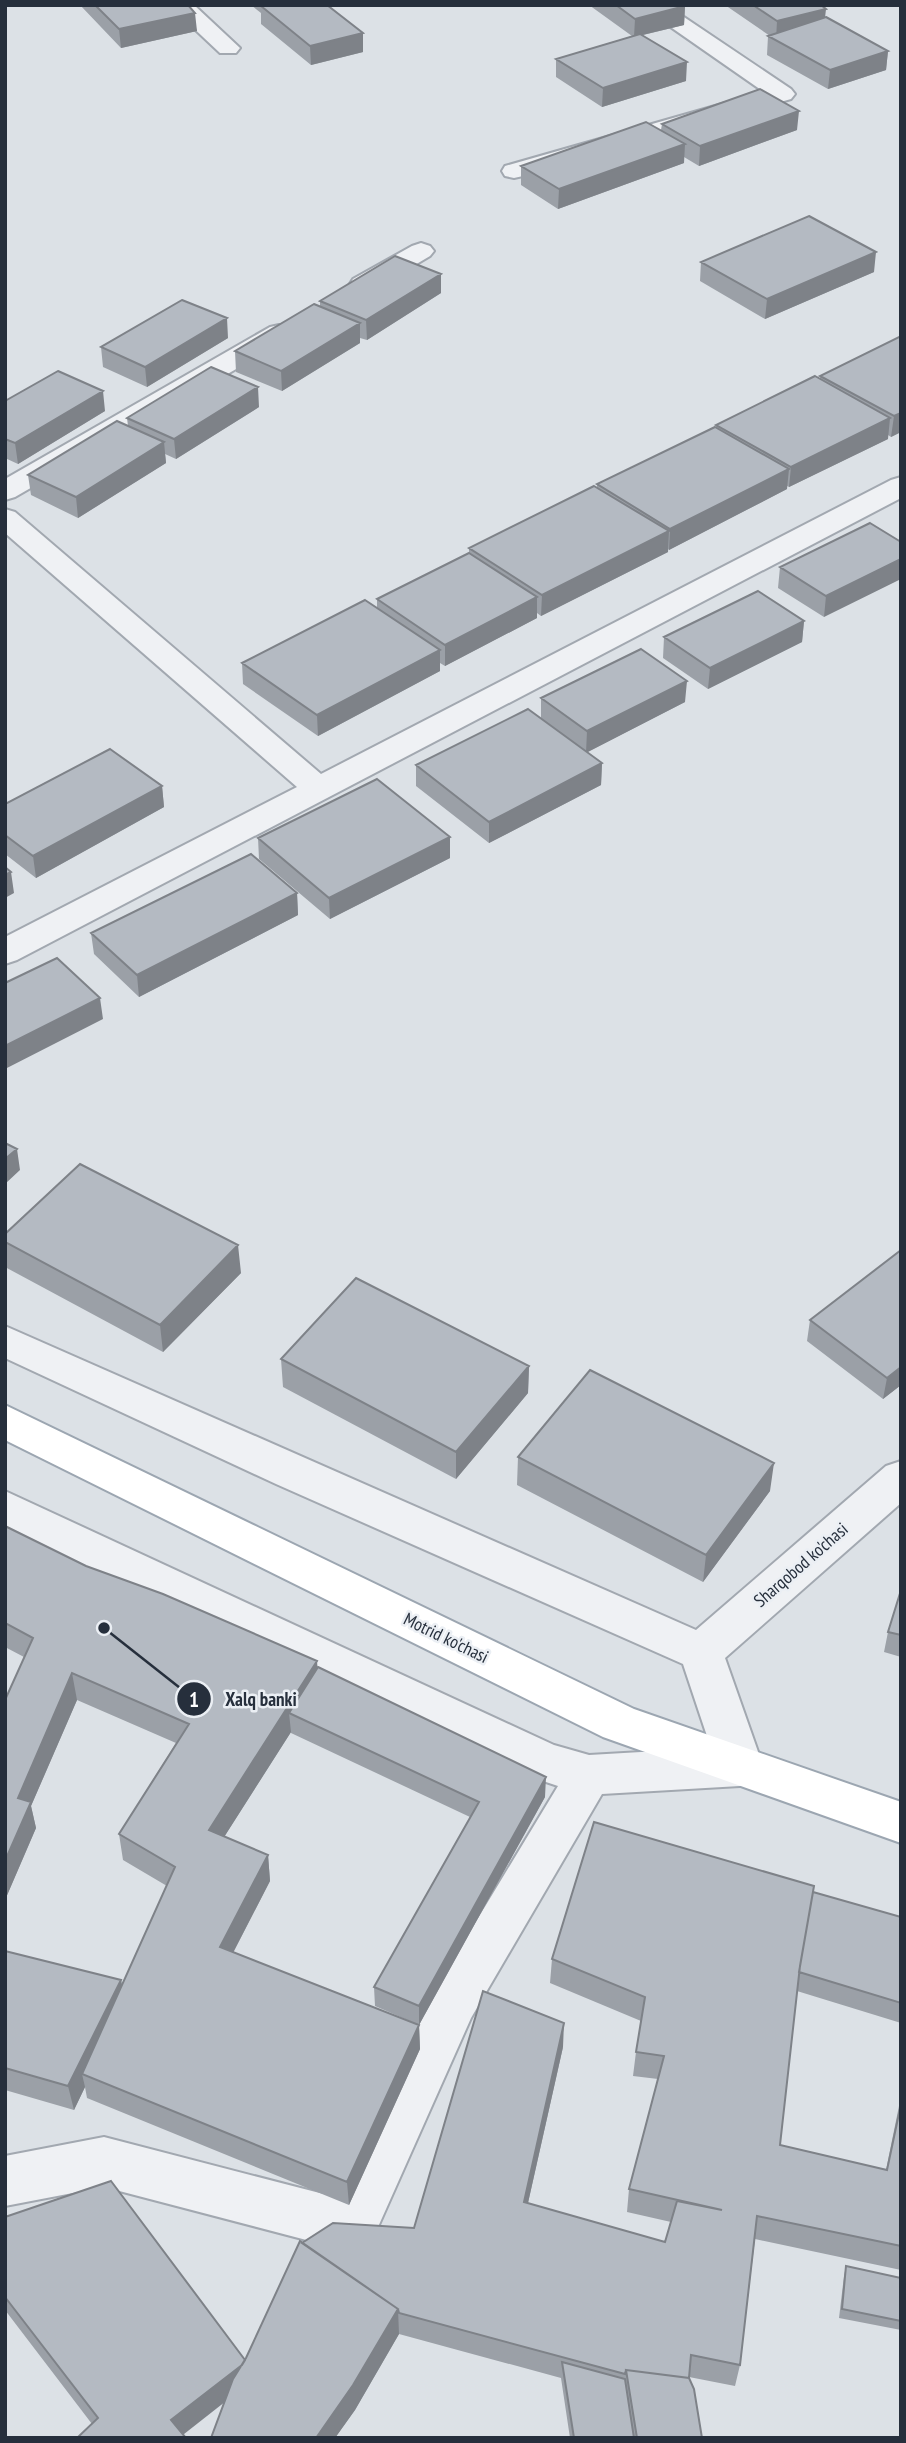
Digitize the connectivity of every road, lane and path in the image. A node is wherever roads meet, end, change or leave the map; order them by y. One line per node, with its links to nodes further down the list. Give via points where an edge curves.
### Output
1 (180, 5): 3 (street)
2 (664, 8): 4 (street, via 783,94)
3 (228, 48)
4 (514, 171)
5 (421, 251): 6 (street)
6 (338, 299)
7 (303, 319): 9 (street)
8 (901, 486): 11 (street)
9 (5, 491)
10 (5, 518): 11 (street)
11 (319, 789): 12 (street)
12 (5, 952)
13 (5, 1341): 17 (street)
14 (5, 1421): 18 (main road, Motrid ko'chasi, via 619,1723)
15 (901, 1478): 17 (street, Sharqobod ko'chasi)
16 (5, 1508): 19 (street, via 544,1762)
17 (701, 1652): 18 (street)
18 (740, 1766): 19 (street); 20 (main road, Motrid ko'chasi)
19 (589, 1775): 21 (street, via 454,2002 352,2227 104,2162)
20 (901, 1823)
21 (5, 2181)

